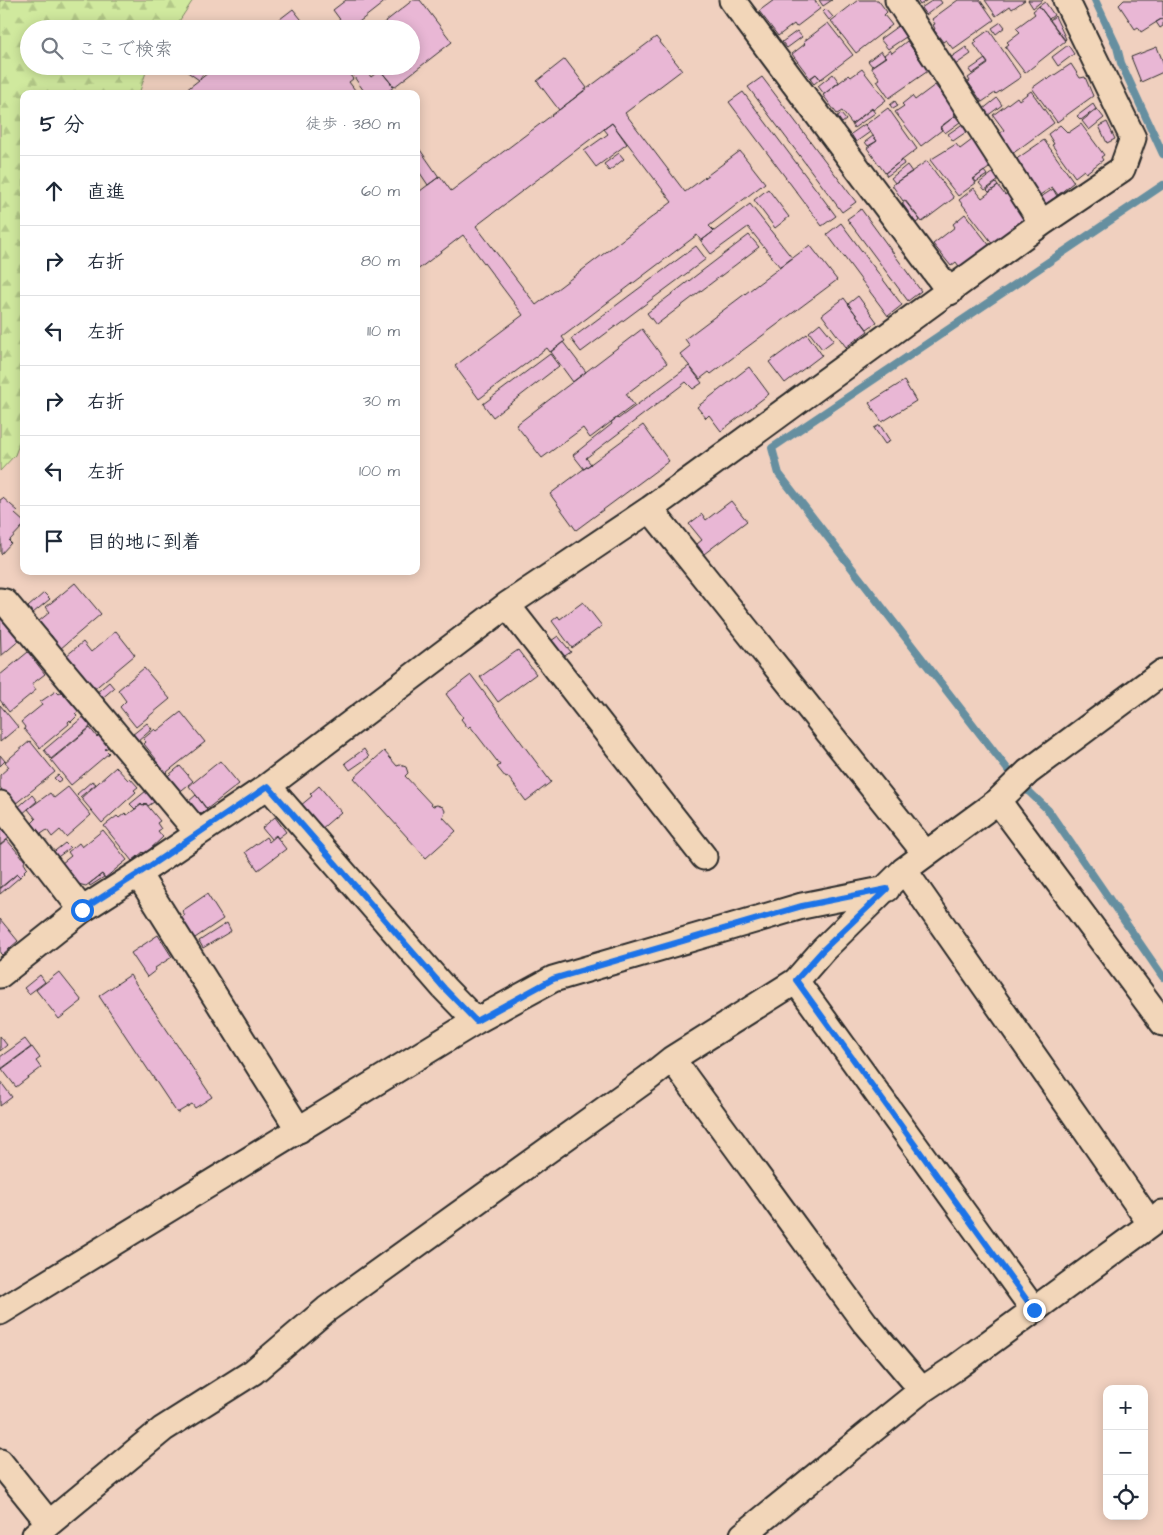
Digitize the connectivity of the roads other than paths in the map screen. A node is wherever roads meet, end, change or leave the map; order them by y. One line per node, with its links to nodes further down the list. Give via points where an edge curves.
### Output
1 (732, 0): 5 (street)
2 (898, 0): 4 (street)
3 (1066, 0): 4 (street, via 1133,138 1122,169)
4 (1042, 223): 5 (street)
5 (950, 292): 6 (street)
6 (650, 509): 8 (street); 14 (street)
7 (0, 601): 13 (street, via 5,602)
8 (507, 605): 10 (street); 15 (street)
9 (1163, 672): 11 (street, via 1028,772)
10 (268, 786): 13 (street); 22 (street)
11 (998, 801): 14 (street); 23 (street)
12 (0, 804): 19 (street)
13 (198, 834): 17 (street)
14 (925, 853): 16 (street)
15 (704, 857)
16 (904, 870): 18 (street); 26 (street)
17 (138, 874): 19 (street); 25 (street)
18 (887, 889): 21 (street); 22 (street, via 802,906 553,979)
19 (82, 910): 20 (street)
20 (0, 975)
21 (796, 980): 24 (street); 27 (street)
22 (476, 1021): 25 (street)
23 (1163, 1023)
24 (672, 1059): 29 (street, via 866,1323); 31 (street, via 327,1310 253,1372 163,1429)
25 (299, 1130): 28 (street)
26 (1157, 1219): 27 (street)
27 (1034, 1310): 29 (street)
28 (0, 1312)
29 (922, 1390): 32 (street)
30 (0, 1462): 31 (street)
31 (42, 1529)
32 (743, 1535)

